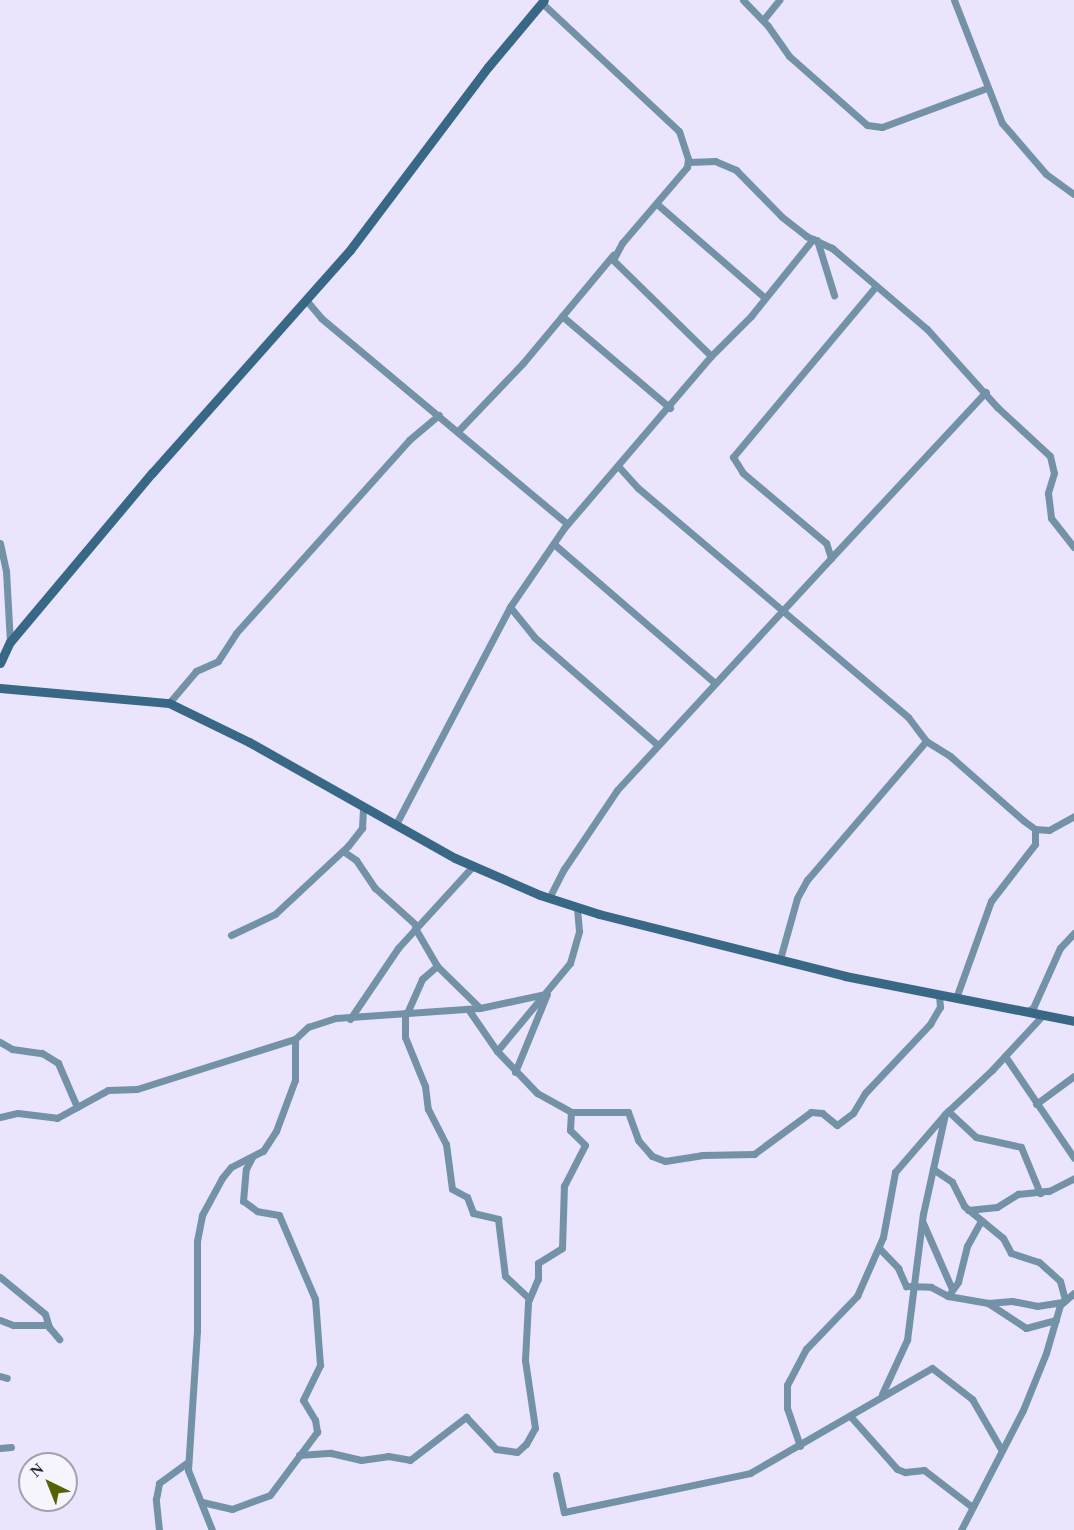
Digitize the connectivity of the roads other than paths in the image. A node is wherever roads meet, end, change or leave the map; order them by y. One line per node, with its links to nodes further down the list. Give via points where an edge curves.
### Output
1 (743, 0): 5 (street)
2 (779, 0): 5 (street)
3 (954, 0): 6 (street)
4 (543, 1): 7 (street, via 677,128); 15 (street, via 483,73 405,181)
5 (763, 20): 6 (street, via 800,67 874,127)
6 (987, 88): 8 (street, via 1002,123 1020,146 1054,182)
7 (689, 162): 9 (street); 10 (street, via 715,161 736,170 782,217)
8 (1074, 194)
9 (657, 204): 11 (street); 14 (street)
10 (815, 239): 12 (street); 13 (street); 14 (street)
11 (614, 254): 16 (street); 17 (street, via 613,260 622,272)
12 (876, 286): 18 (street, via 920,322); 27 (street, via 734,457 743,473 826,543)
13 (834, 295)
14 (765, 298): 17 (street)
15 (306, 300): 20 (street, via 321,318); 30 (street, via 152,473)
16 (562, 316): 19 (street); 21 (street)
17 (711, 356): 19 (street)
18 (986, 392): 26 (street, via 1050,456 1054,473 1048,493 1051,518); 27 (street)
19 (670, 408): 22 (street)
20 (439, 415): 21 (street); 34 (street, via 409,440 236,633 218,661 196,671)
21 (458, 431): 23 (street)
22 (619, 467): 23 (street); 29 (street, via 638,488)
23 (567, 524): 25 (street)
24 (0, 543): 30 (street, via 6,571)
25 (555, 545): 28 (street); 32 (street)
26 (1074, 547)
27 (831, 558): 29 (street)
28 (510, 607): 36 (street, via 534,637); 39 (street)
29 (782, 611): 32 (street); 35 (street, via 908,717)
30 (10, 642): 31 (street)
31 (0, 663)
32 (715, 683): 36 (street)
33 (0, 688): 34 (street)
34 (169, 703): 37 (street)
35 (926, 741): 40 (street, via 950,756); 48 (street, via 807,880 797,898)
36 (658, 745): 43 (street, via 610,799)
37 (363, 806): 39 (street); 41 (street, via 362,828)
38 (1074, 816): 40 (street, via 1049,830)
39 (396, 824): 42 (street)
40 (1035, 829): 52 (street, via 1035,844 991,901)
41 (343, 851): 45 (street, via 356,860 375,888); 47 (street, via 275,914)
42 (473, 866): 43 (street); 45 (street)
43 (549, 898): 44 (street)
44 (577, 907): 48 (street); 50 (street, via 579,931 574,954)
45 (416, 927): 49 (street); 58 (street)
46 (1074, 933): 55 (street, via 1060,948 1033,1008)
47 (231, 935)
48 (780, 958): 51 (street)
49 (437, 966): 53 (street); 56 (street, via 419,983)
50 (546, 993): 53 (street); 62 (street, via 520,1018); 64 (street)
51 (939, 996): 52 (street); 68 (street, via 940,1007 930,1024 844,1120 836,1125 822,1113 811,1112 754,1155 702,1155 665,1161 652,1156 638,1140 628,1112)
52 (956, 998): 55 (street)
53 (480, 1008): 54 (street)
54 (468, 1009): 56 (street); 62 (street)
55 (1026, 1011): 57 (street)
56 (406, 1013): 58 (street); 84 (street, via 405,1037 425,1086 428,1109 446,1144 452,1189 467,1197 473,1213 498,1219 505,1276)
57 (1043, 1015): 59 (street); 63 (street)
58 (350, 1019): 60 (street, via 317,1024)
59 (1074, 1021)
60 (295, 1039): 67 (street, via 137,1089 108,1090); 71 (street, via 295,1080 270,1143)
61 (0, 1042): 67 (street, via 12,1049 42,1053 58,1063)
62 (497, 1051): 64 (street)
63 (1005, 1056): 66 (street); 69 (street)
64 (515, 1072): 68 (street, via 537,1093)
65 (1073, 1079): 66 (street)
66 (1036, 1104): 72 (street)
67 (77, 1107): 70 (street, via 57,1118 18,1113)
68 (571, 1112): 84 (street, via 570,1130 585,1145 564,1186 564,1241 556,1254 538,1263 538,1279)
69 (947, 1112): 73 (street); 75 (street, via 976,1137 1021,1148); 79 (street, via 895,1172 891,1211)
70 (0, 1117)
71 (252, 1157): 97 (street, via 243,1201 257,1211 279,1215 315,1299 320,1365 303,1400 317,1432); 98 (street, via 231,1167 202,1215 196,1247 197,1331)
72 (1074, 1158)
73 (933, 1169): 76 (street, via 952,1182); 77 (street)
74 (1074, 1178): 75 (street)
75 (1040, 1193): 76 (street, via 1018,1194 997,1207)
76 (968, 1210): 78 (street)
77 (922, 1221): 81 (street); 82 (street)
78 (981, 1221): 82 (street, via 968,1246 958,1282); 85 (street, via 1003,1238 1015,1256 1039,1262 1060,1281)
79 (879, 1248): 81 (street, via 898,1268 904,1285); 93 (street, via 857,1296 806,1349 787,1385 787,1408)
80 (0, 1277): 89 (street, via 45,1314)
81 (913, 1286): 82 (street); 91 (street, via 907,1340)
82 (950, 1292): 86 (street)
83 (1074, 1293): 85 (street)
84 (530, 1298): 97 (street, via 525,1360 535,1428 521,1450 513,1453 496,1449 466,1417 410,1460 388,1456 361,1460 331,1453)
85 (1064, 1301): 86 (street, via 1030,1306 1012,1301); 88 (street)
86 (988, 1303): 88 (street, via 999,1314 1026,1328)
87 (0, 1320): 89 (street, via 13,1325)
88 (1056, 1320): 96 (street, via 1039,1373)
89 (48, 1325): 90 (street)
90 (59, 1339)
91 (882, 1394): 92 (street); 96 (street, via 912,1376 937,1369 976,1404)
92 (851, 1417): 93 (street); 101 (street, via 897,1469 905,1472 920,1468)
93 (800, 1446): 99 (street, via 750,1473 564,1512)
94 (0, 1448): 95 (street)
95 (11, 1448)
96 (1001, 1449): 101 (street)
97 (299, 1455): 100 (street, via 281,1484 263,1499 232,1509)
98 (188, 1462): 100 (street); 102 (street, via 159,1483)
99 (556, 1475)
100 (202, 1502): 103 (street)
101 (971, 1506): 104 (street)
102 (159, 1530)
103 (212, 1530)
104 (961, 1530)

